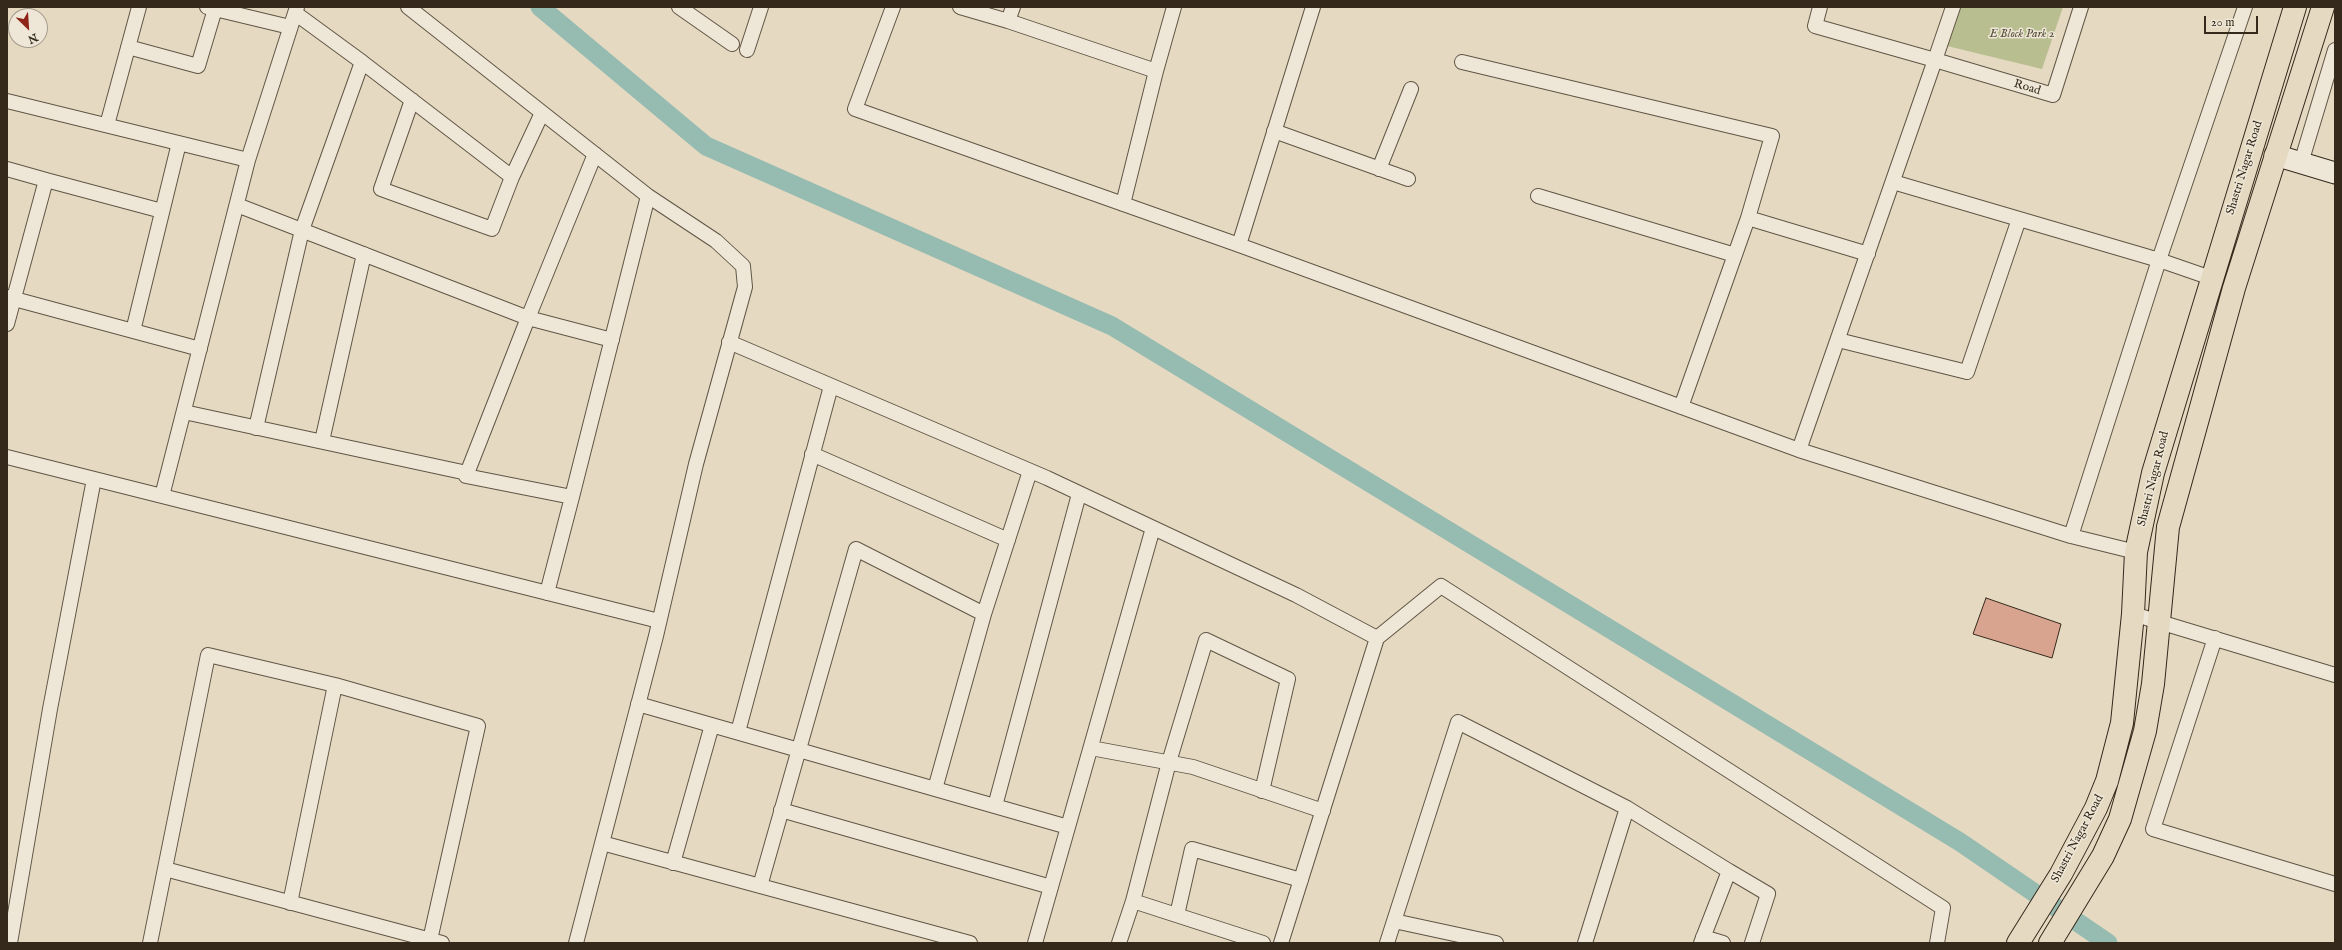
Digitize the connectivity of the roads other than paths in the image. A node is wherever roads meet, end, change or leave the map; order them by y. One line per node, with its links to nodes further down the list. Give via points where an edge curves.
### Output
1 (139, 7): 21 (street)
2 (408, 7): 31 (street)
3 (679, 7): 20 (street)
4 (761, 7): 22 (street)
5 (893, 7): 49 (street, via 855,109)
6 (960, 7): 18 (street)
7 (1013, 7): 18 (street)
8 (1174, 7): 27 (street)
9 (1313, 7): 33 (street)
10 (1820, 7): 24 (street, Road, via 1815,26)
11 (1953, 7): 24 (street)
12 (2081, 7): 24 (street, Road, via 2053,95)
13 (2245, 7): 59 (street)
14 (2294, 7): 35 (highway, Shastri Nagar Road)
15 (2323, 7): 37 (highway)
16 (211, 8): 19 (street); 21 (street, via 198,66)
17 (296, 10): 19 (street); 25 (street)
18 (1008, 21): 27 (street)
19 (290, 27): 38 (street)
20 (732, 44)
21 (128, 47): 32 (street)
22 (747, 50)
23 (2335, 50): 39 (street)
24 (1935, 60): 46 (street)
25 (362, 62): 29 (street); 54 (street)
26 (1462, 62): 52 (street, via 1772,136)
27 (1156, 70): 49 (street)
28 (1411, 89): 41 (street)
29 (412, 100): 43 (street); 43 (street, via 381,189 492,229)
30 (7, 101): 32 (street)
31 (542, 113): 36 (street); 43 (street)
32 (107, 125): 34 (street)
33 (1274, 131): 41 (street); 55 (street)
34 (179, 143): 38 (street); 51 (street)
35 (2252, 149): 37 (highway); 60 (highway, Shastri Nagar Road)
36 (595, 154): 47 (street); 62 (street)
37 (2275, 156): 39 (street); 87 (highway, via 2234,288 2168,528)
38 (248, 160): 50 (street)
39 (2301, 163): 42 (street)
40 (7, 169): 44 (street)
41 (1379, 169): 45 (street)
42 (2335, 173)
43 (512, 177)
44 (46, 180): 51 (street); 61 (street)
45 (1408, 180)
46 (1893, 182): 53 (street); 57 (street)
47 (648, 196): 65 (street); 67 (street, via 716,241 744,266 745,287)
48 (1538, 196): 58 (street)
49 (1123, 204): 55 (street)
50 (237, 205): 54 (street); 68 (street)
51 (162, 211): 64 (street)
52 (1748, 218): 57 (street); 58 (street)
53 (2019, 219): 59 (street); 66 (street, via 1967,372)
54 (302, 230): 56 (street); 72 (street)
55 (1239, 245): 70 (street)
56 (364, 254): 62 (street); 73 (street)
57 (1868, 254): 66 (street)
58 (1735, 255): 70 (street)
59 (2160, 260): 60 (street); 84 (street)
60 (2211, 278): 86 (highway, Shastri Nagar Road, via 2153,473)
61 (10, 298): 63 (street); 64 (street)
62 (528, 318): 65 (street); 78 (street)
63 (7, 324)
64 (133, 331): 68 (street)
65 (612, 340): 82 (street)
66 (1838, 340): 74 (street)
67 (730, 342): 69 (street); 92 (street, via 696,464)
68 (200, 349): 71 (street)
69 (831, 386): 75 (street); 77 (street)
70 (1681, 407): 74 (street)
71 (184, 412): 72 (street); 81 (street)
72 (256, 428): 73 (street)
73 (322, 441): 78 (street)
74 (1799, 450): 84 (street)
75 (812, 454): 85 (street); 99 (street)
76 (7, 457): 79 (street)
77 (1030, 471): 80 (street); 85 (street)
78 (467, 473): 82 (street, via 466,476)
79 (94, 479): 81 (street); 125 (street)
80 (1079, 494): 83 (street); 105 (street)
81 (162, 496): 88 (street)
82 (572, 497): 88 (street)
83 (1153, 528): 93 (street, via 1296,595); 100 (street)
84 (2071, 536): 86 (street)
85 (1008, 540): 89 (street)
86 (2136, 552): 87 (highway); 90 (highway, Shastri Nagar Road)
87 (2165, 556): 91 (highway)
88 (547, 592): 92 (street)
89 (984, 614): 101 (street, via 856,549); 103 (street)
90 (2133, 614): 91 (street); 138 (highway, Shastri Nagar Road, via 2122,722 2108,781 2060,874)
91 (2158, 620): 94 (street); 139 (highway, via 2153,684 2145,732 2120,819 2103,856)
92 (659, 621): 97 (street)
93 (1377, 638): 108 (street); 137 (street, via 1441,586 1943,908)
94 (2215, 638): 95 (street); 115 (street, via 2153,829)
95 (2335, 676)
96 (335, 685): 112 (street, via 208,655); 119 (street); 123 (street, via 478,726)
97 (638, 704): 98 (street); 110 (street)
98 (712, 725): 99 (street); 111 (street)
99 (738, 732): 101 (street)
100 (1091, 748): 102 (street); 109 (street)
101 (798, 750): 103 (street); 107 (street)
102 (1169, 762): 104 (street, via 1193,767); 104 (street, via 1206,640 1288,679); 118 (street)
103 (935, 789): 105 (street)
104 (1262, 791): 108 (street)
105 (995, 806): 109 (street)
106 (1627, 808): 113 (street); 121 (street, via 1458,722); 134 (street)
107 (781, 810): 116 (street); 117 (street)
108 (1323, 811): 114 (street)
109 (1068, 827): 117 (street)
110 (602, 843): 111 (street); 127 (street)
111 (673, 863): 116 (street)
112 (165, 869): 119 (street); 126 (street)
113 (1729, 871): 122 (street); 136 (street, via 1768,894)
114 (1301, 880): 120 (street, via 1192,848); 131 (street)
115 (2335, 884)
116 (760, 886): 124 (street)
117 (1051, 887): 128 (street)
118 (1133, 901): 120 (street); 129 (street)
119 (290, 902): 123 (street)
120 (1177, 915): 130 (street)
121 (1394, 921): 132 (street); 133 (street)
122 (1702, 940): 135 (street)
123 (436, 941)
124 (964, 942)
125 (10, 943)
126 (150, 943)
127 (576, 943)
128 (1036, 943)
129 (1119, 943)
130 (1263, 943)
131 (1281, 943)
132 (1387, 943)
133 (1496, 943)
134 (1585, 943)
135 (1723, 943)
136 (1752, 943)
137 (1937, 943)
138 (2018, 943)
139 (2050, 943)

